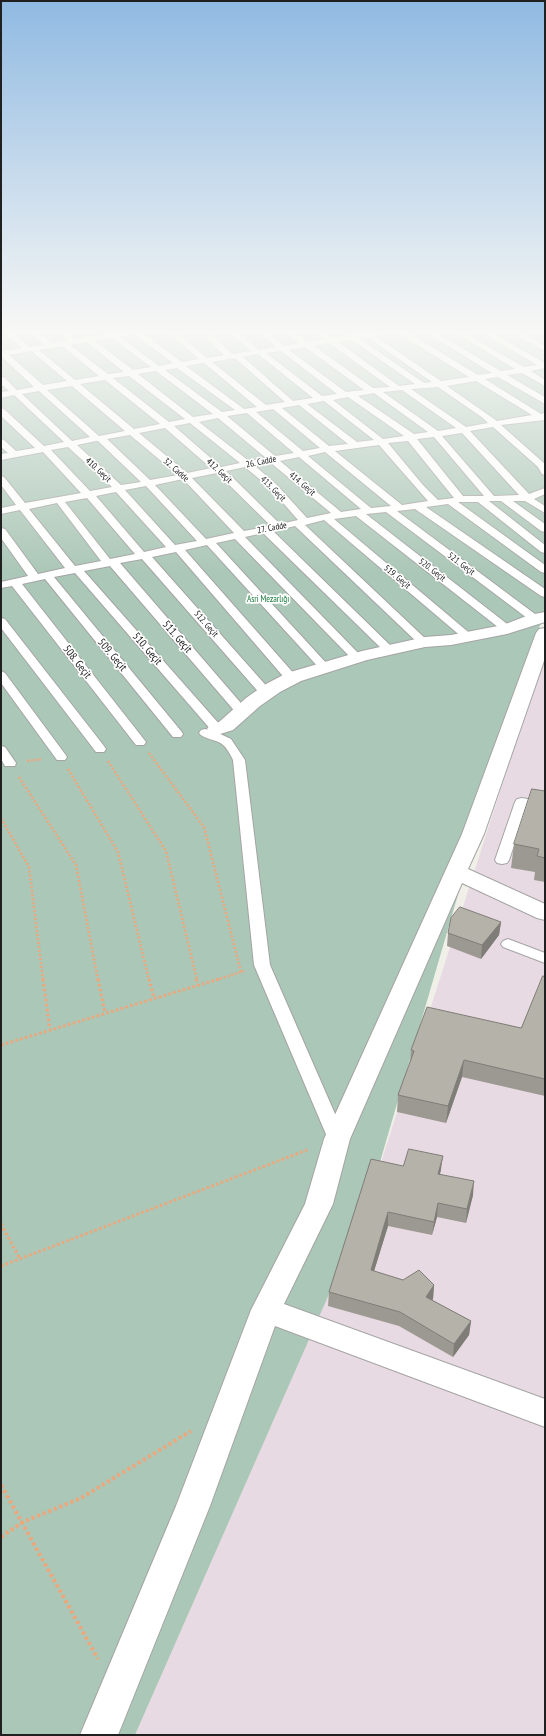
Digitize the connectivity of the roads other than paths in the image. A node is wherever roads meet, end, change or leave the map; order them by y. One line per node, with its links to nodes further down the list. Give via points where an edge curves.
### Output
1 (1, 411): 31 (lane, 512. Geçit)
2 (35, 411): 29 (lane, 410. Geçit)
3 (67, 411): 26 (lane)
4 (106, 411): 23 (lane, 32. Cadde)
5 (149, 411): 21 (lane, 412. Geçit)
6 (181, 411): 19 (lane, 413. Geçit)
7 (215, 411): 17 (lane, 414. Geçit)
8 (245, 411): 17 (lane); 34 (lane)
9 (280, 411): 32 (lane)
10 (307, 411): 30 (lane)
11 (340, 411): 27 (lane)
12 (372, 411): 25 (lane)
13 (402, 411): 24 (lane)
14 (436, 411): 22 (lane)
15 (478, 411): 20 (lane)
16 (531, 411): 18 (lane)
17 (220, 415): 19 (lane); 36 (lane, 414. Geçit)
18 (543, 418): 20 (lane, 26. Cadde)
19 (192, 420): 21 (lane); 37 (lane, 413. Geçit)
20 (496, 424): 22 (lane, 26. Cadde); 39 (lane, via 542,466)
21 (167, 425): 23 (lane); 38 (lane, 412. Geçit)
22 (464, 430): 24 (lane, 26. Cadde); 47 (lane)
23 (132, 432): 26 (lane); 40 (lane, 32. Cadde)
24 (436, 434): 25 (lane, 26. Cadde); 48 (lane)
25 (411, 437): 27 (lane, 26. Cadde); 51 (lane)
26 (98, 439): 29 (lane); 42 (lane)
27 (381, 441): 30 (lane, 26. Cadde); 52 (lane)
28 (1, 442): 33 (lane)
29 (71, 444): 31 (lane); 43 (lane, 410. Geçit)
30 (355, 445): 32 (lane, 26. Cadde)
31 (43, 449): 33 (lane); 45 (lane, 512. Geçit)
32 (328, 449): 34 (lane, 26. Cadde); 55 (lane)
33 (14, 454): 35 (lane)
34 (301, 454): 36 (lane, 26. Cadde); 59 (lane)
35 (1, 457)
36 (274, 459): 37 (lane, 26. Cadde); 61 (lane, 414. Geçit)
37 (247, 464): 38 (lane, 26. Cadde); 63 (lane, 413. Geçit, via 272,486)
38 (219, 470): 40 (lane, 26. Cadde); 64 (lane, 412. Geçit)
39 (545, 472)
40 (185, 476): 42 (lane, 26. Cadde); 68 (lane, 32. Cadde)
41 (1, 479): 53 (lane, 510. Geçit)
42 (148, 483): 43 (lane, 26. Cadde); 69 (lane)
43 (119, 489): 45 (lane, 26. Cadde); 70 (lane, 410. Geçit)
44 (544, 492): 47 (lane, 27. Cadde)
45 (89, 495): 50 (lane, 26. Cadde); 72 (lane, 512. Geçit)
46 (480, 498): 48 (lane, 27. Cadde); 51 (lane, 27. Cadde); 71 (lane)
47 (527, 498): 49 (lane, 27. Cadde); 57 (lane)
48 (492, 499): 49 (lane, 27. Cadde)
49 (504, 499): 65 (lane)
50 (59, 500): 53 (lane, 26. Cadde); 73 (lane, 511. Geçit)
51 (455, 500): 52 (lane, 27. Cadde); 75 (lane)
52 (436, 503): 54 (lane, 27. Cadde)
53 (24, 506): 58 (lane, 26. Cadde); 74 (lane, 510. Geçit)
54 (418, 506): 55 (lane, 27. Cadde); 80 (lane)
55 (400, 508): 56 (lane, 27. Cadde)
56 (388, 510): 59 (lane, 27. Cadde); 82 (lane, 521. Geçit)
57 (545, 510)
58 (1, 511)
59 (369, 511): 60 (lane, 27. Cadde)
60 (357, 512): 61 (lane, 27. Cadde); 83 (lane, 520. Geçit)
61 (339, 515): 62 (lane, 27. Cadde)
62 (326, 517): 63 (lane, 27. Cadde); 84 (lane, 519. Geçit)
63 (301, 522): 64 (lane, 27. Cadde); 85 (lane, 413. Geçit)
64 (278, 527): 67 (lane, 27. Cadde)
65 (545, 529)
66 (1, 530): 77 (lane)
67 (266, 530): 68 (lane, 27. Cadde); 86 (lane)
68 (239, 535): 69 (lane, 27. Cadde); 87 (lane, 32. Cadde)
69 (207, 542): 70 (lane, 27. Cadde); 88 (lane)
70 (175, 548): 72 (lane, 27. Cadde); 90 (lane, 410. Geçit)
71 (545, 550)
72 (143, 555): 73 (lane, 27. Cadde); 91 (lane, 512. Geçit)
73 (110, 562): 74 (lane, 27. Cadde); 92 (lane, 511. Geçit)
74 (74, 570): 76 (lane, 27. Cadde); 93 (lane, 510. Geçit)
75 (545, 570)
76 (47, 575): 77 (lane, 27. Cadde); 94 (lane, 509. Geçit)
77 (35, 578): 78 (lane, 27. Cadde)
78 (15, 582): 79 (lane, 27. Cadde); 95 (lane, 508. Geçit)
79 (1, 585)
80 (545, 594)
81 (1, 621): 96 (lane)
82 (542, 623): 83 (street); 102 (street, via 473,834)
83 (507, 629): 84 (street)
84 (467, 636): 85 (street)
85 (423, 642): 86 (street)
86 (389, 650): 87 (street)
87 (356, 658): 88 (street)
88 (324, 667): 90 (street)
89 (1, 675): 98 (lane)
90 (292, 679): 91 (street)
91 (266, 693): 92 (street)
92 (242, 712): 93 (street, via 226,726)
93 (211, 731): 106 (lane, via 230,743 239,760 262,965)
94 (177, 734)
95 (140, 742)
96 (100, 749)
97 (1, 750): 99 (lane)
98 (61, 757)
99 (10, 763)
100 (545, 806): 101 (lane, via 522,802)
101 (502, 860)
102 (456, 872): 103 (street); 106 (street)
103 (545, 913)
104 (508, 944): 105 (lane)
105 (545, 958)
106 (337, 1139): 107 (street, via 319,1204)
107 (266, 1310): 108 (street); 109 (street, via 193,1506)
108 (545, 1413)
109 (99, 1735)

